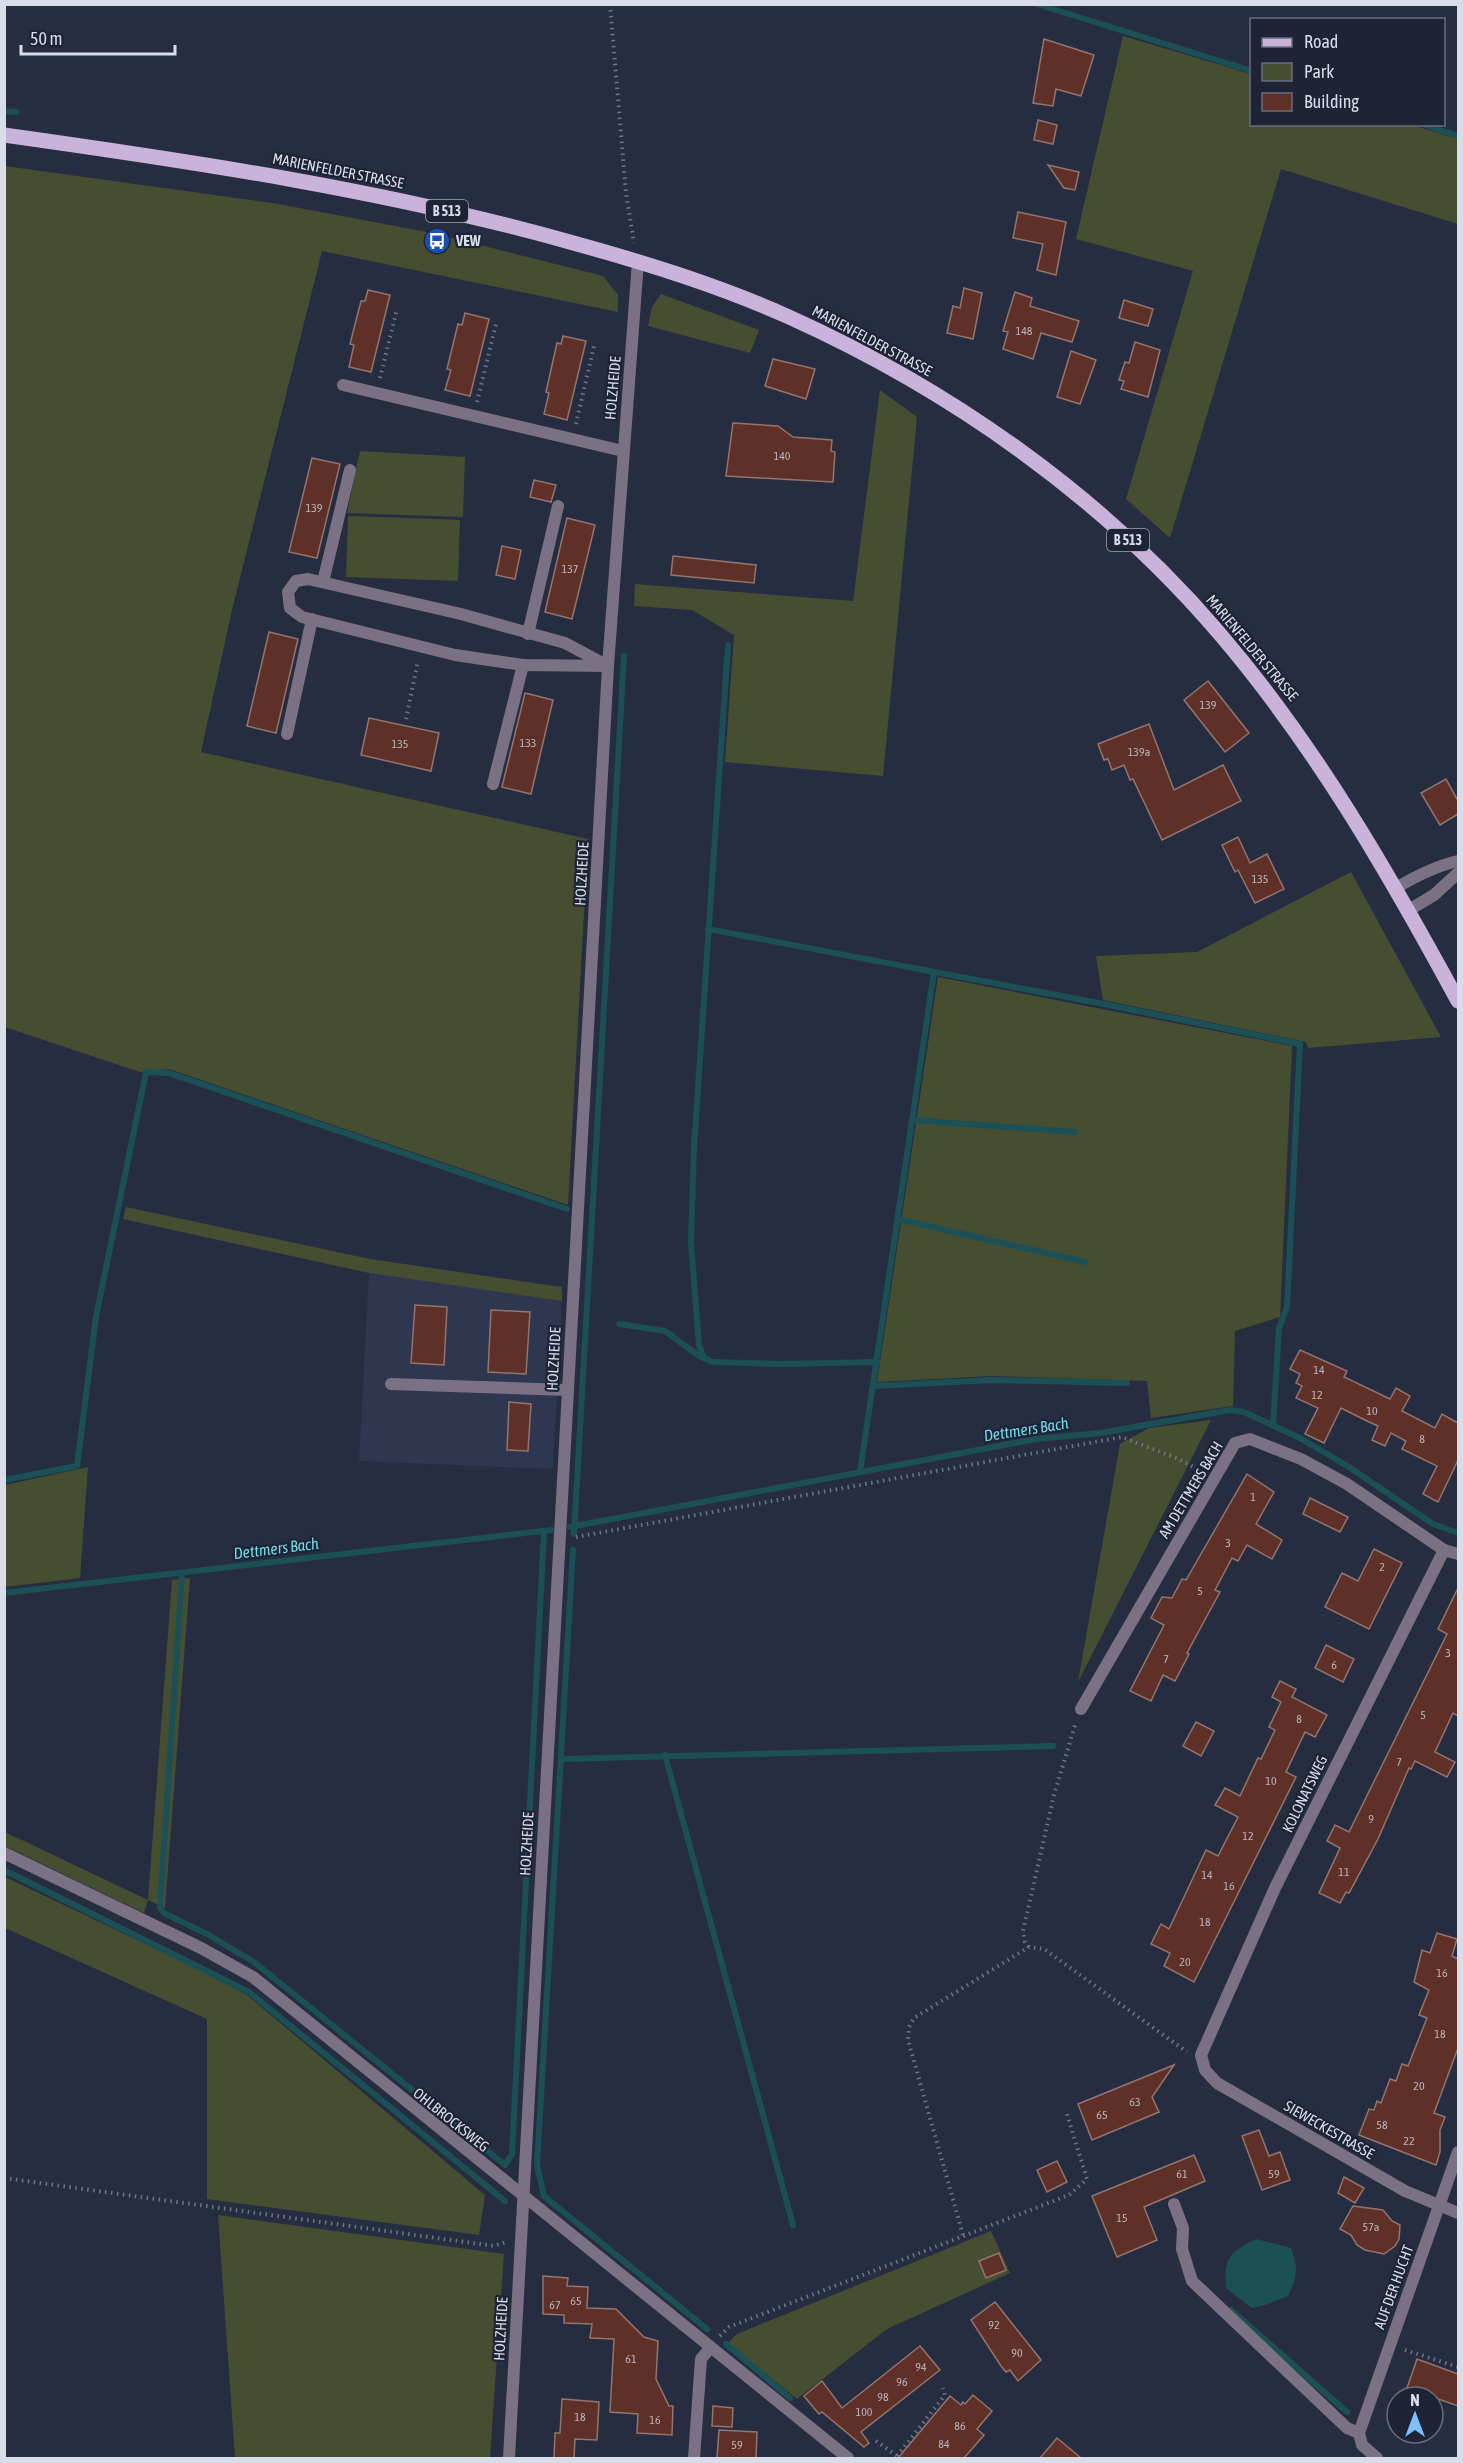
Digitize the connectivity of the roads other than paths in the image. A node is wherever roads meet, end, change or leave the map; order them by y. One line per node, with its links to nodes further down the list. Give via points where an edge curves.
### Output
1 (4, 135): 2 (main road, MARIENFELDER STRASSE / B 513, via 253,172 447,211)
2 (638, 261): 4 (street, HOLZHEIDE); 16 (main road, MARIENFELDER STRASSE / B 513, via 788,317 862,353 960,410 1079,496 1153,562 1218,631 1335,787)
3 (343, 385): 4 (street)
4 (623, 451): 11 (street, HOLZHEIDE)
5 (350, 470): 7 (street)
6 (558, 506): 9 (street)
7 (323, 582): 8 (street, via 296,581 288,592 290,608); 9 (street)
8 (312, 619): 10 (street, via 455,655); 12 (street)
9 (528, 634): 11 (street, via 565,643)
10 (523, 665): 11 (street); 13 (street)
11 (608, 666): 20 (street, HOLZHEIDE)
12 (287, 734)
13 (493, 784)
14 (1458, 861): 16 (street, via 1416,876)
15 (1458, 873): 17 (street, via 1434,895)
16 (1396, 888): 17 (main road, MARIENFELDER STRASSE / B 513)
17 (1409, 910): 18 (main road, MARIENFELDER STRASSE / B 513)
18 (1458, 1000)
19 (392, 1384): 20 (street)
20 (567, 1390): 27 (street, HOLZHEIDE)
21 (1444, 1550): 22 (street, AM DETTMERS BACH); 23 (street, AM DETTMERS BACH, via 1347,1484 1301,1459 1251,1439 1235,1443); 25 (street, KOLONATSWEG, via 1275,1888)
22 (1458, 1554)
23 (1081, 1709)
24 (4, 1853): 27 (street, OHLBROCKSWEG, via 253,1977)
25 (1201, 2055): 29 (street, SIEWECKESTRASSE, via 1204,2070 1217,2083 1405,2191)
26 (1458, 2152): 29 (street, AUF DER HUCHT)
27 (522, 2197): 31 (street, OHLBROCKSWEG); 33 (street, HOLZHEIDE)
28 (1174, 2204): 32 (street, via 1183,2228 1182,2249 1192,2281 1347,2428)
29 (1440, 2206): 30 (street, SIEWECKESTRASSE); 32 (street, AUF DER HUCHT)
30 (1458, 2213)
31 (710, 2348): 34 (street, via 701,2359); 35 (street, OHLBROCKSWEG)
32 (1359, 2433): 36 (street, via 1362,2445)
33 (509, 2458)
34 (694, 2458)
35 (848, 2458)
36 (1377, 2458)

